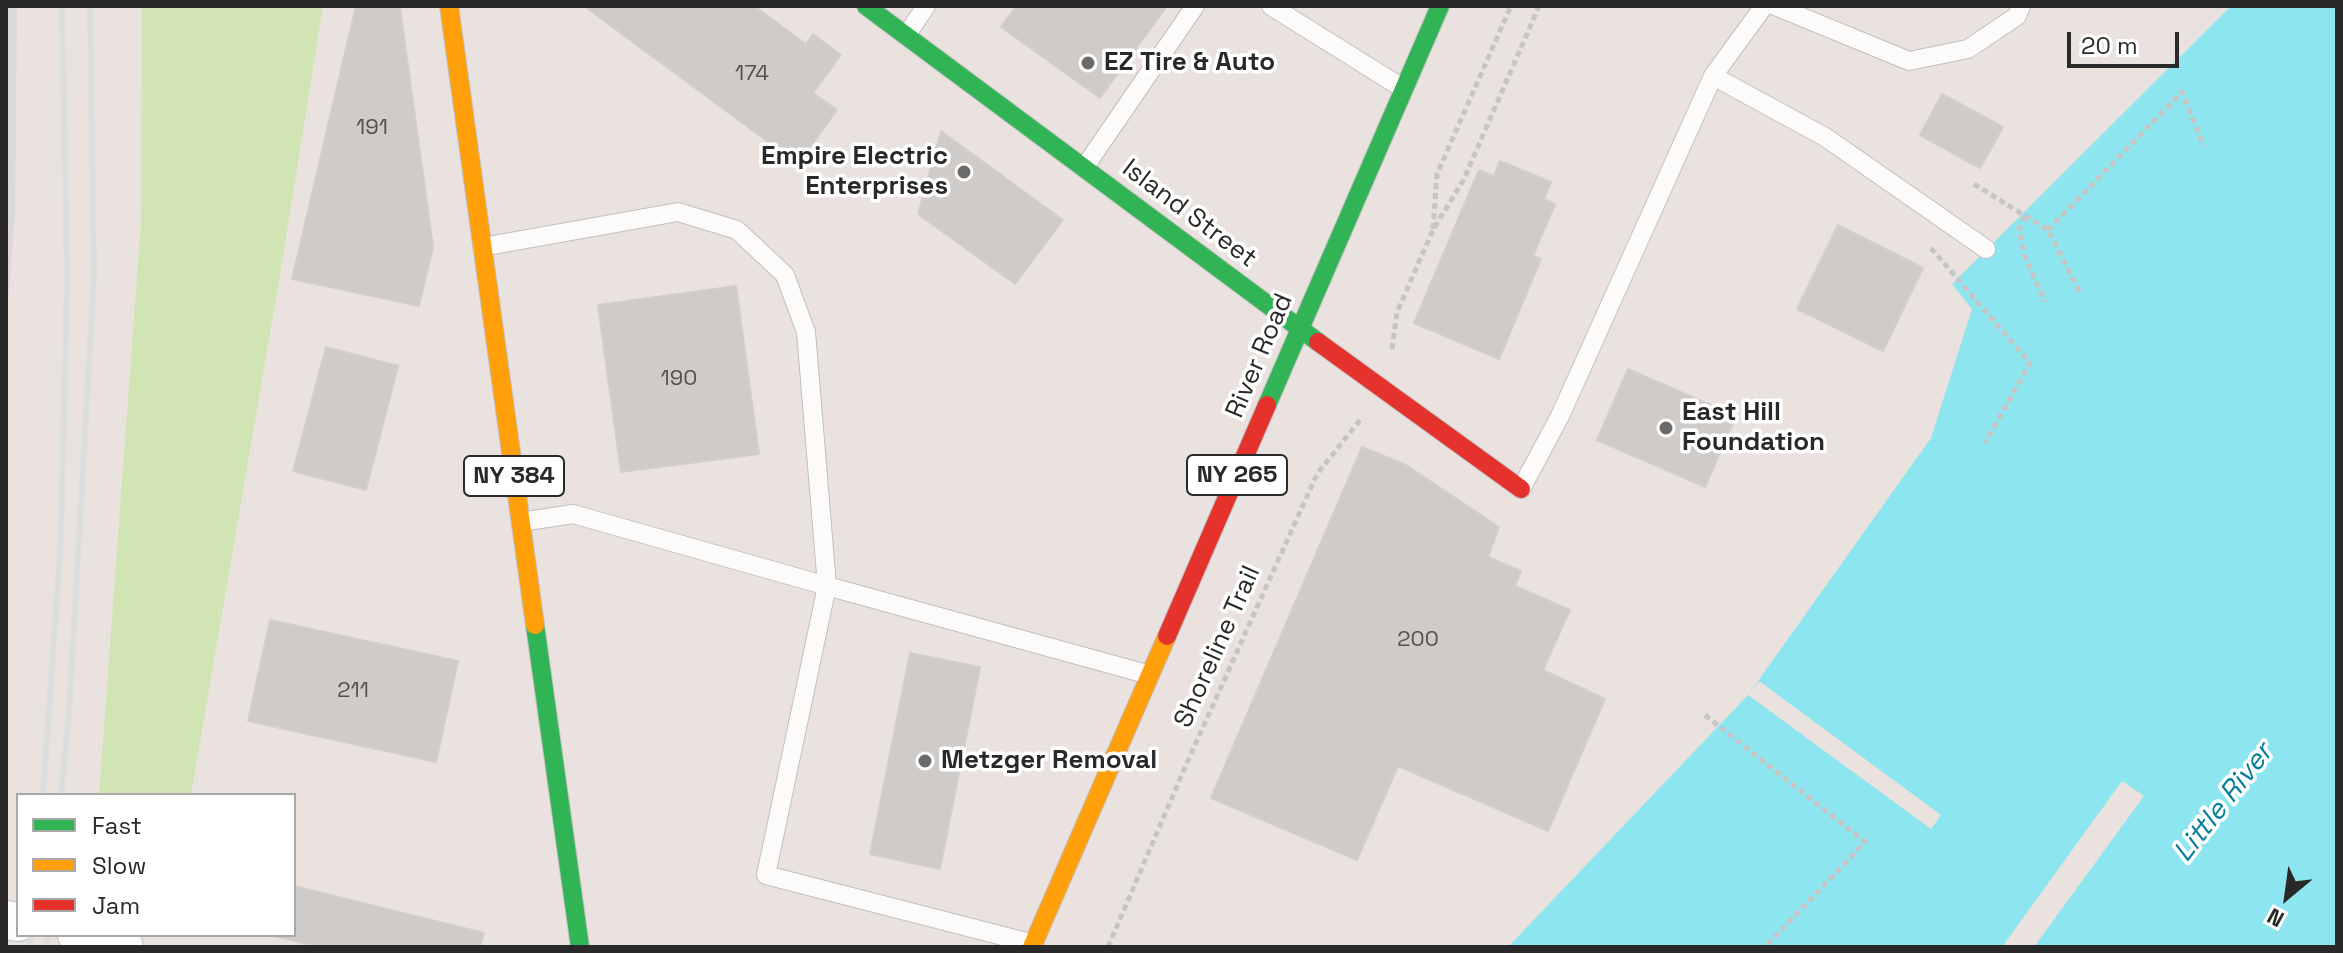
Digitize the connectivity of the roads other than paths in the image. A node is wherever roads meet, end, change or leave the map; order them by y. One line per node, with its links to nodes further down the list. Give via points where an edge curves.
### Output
1 (449, 6): 14 (main road, NY 384)
2 (866, 6): 10 (main road, Island Street)
3 (926, 6): 10 (lane)
4 (1195, 6): 13 (lane)
5 (1271, 6): 12 (lane)
6 (1440, 6): 12 (main road, River Road / NY 265)
7 (1764, 6): 11 (lane)
8 (1775, 6): 9 (lane, via 1909,61 1968,49 2017,16)
9 (2021, 6)
10 (906, 36): 13 (main road, Island Street)
11 (1713, 76): 15 (lane, via 1825,137); 17 (lane, via 1560,416)
12 (1404, 89): 16 (main road, River Road / NY 265)
13 (1084, 168): 16 (main road, Island Street)
14 (482, 247): 18 (main road, NY 384); 19 (lane, via 678,212 737,230 785,275 806,332)
15 (1986, 249)
16 (1300, 329): 17 (main road, Island Street); 20 (main road, River Road / NY 265)
17 (1521, 489)
18 (521, 522): 19 (lane, via 573,514); 24 (main road, NY 384)
19 (827, 586): 20 (lane); 22 (lane, via 766,875)
20 (1150, 675): 22 (main road, River Road / NY 265)
21 (85, 937): 23 (street)
22 (1033, 945)
23 (124, 947)
24 (580, 947)

